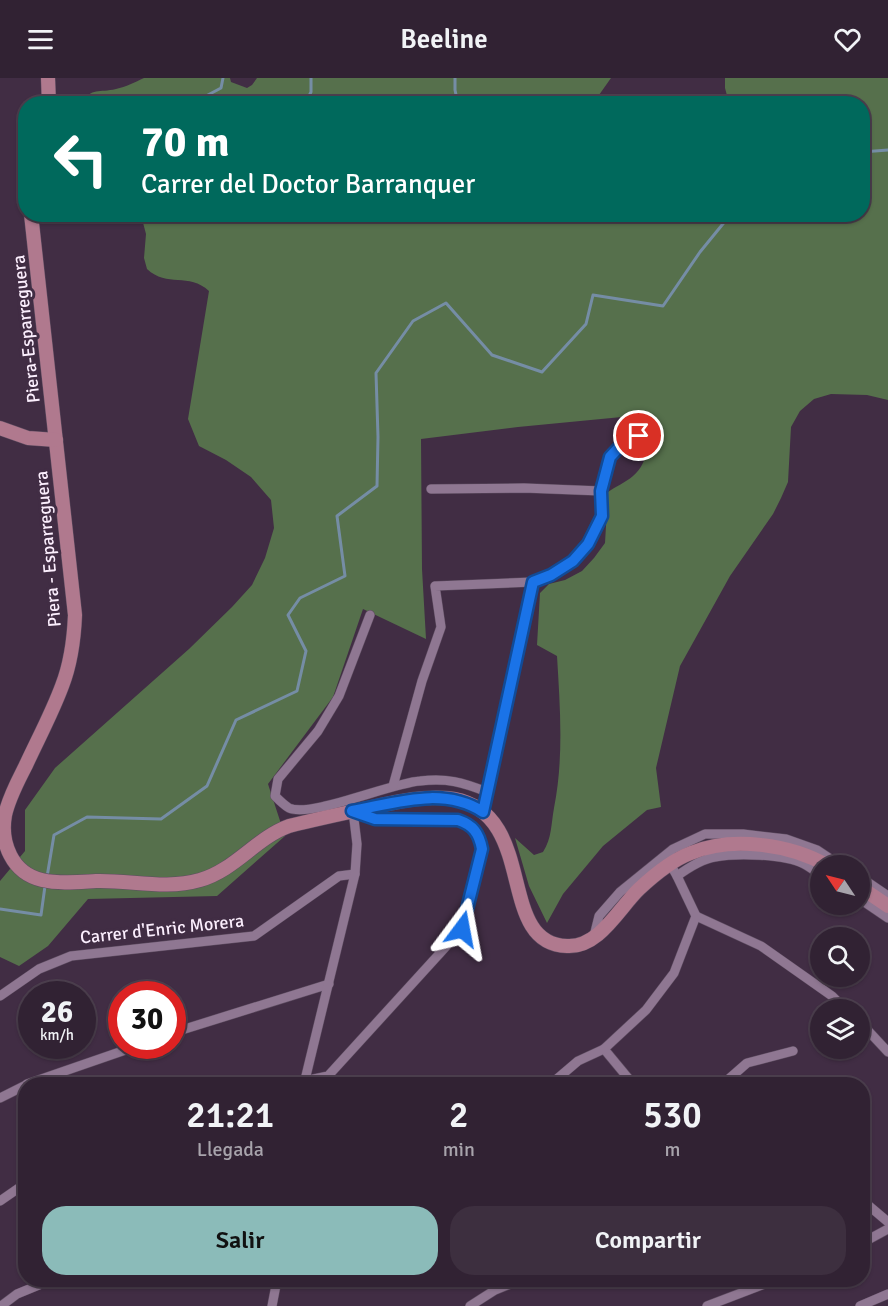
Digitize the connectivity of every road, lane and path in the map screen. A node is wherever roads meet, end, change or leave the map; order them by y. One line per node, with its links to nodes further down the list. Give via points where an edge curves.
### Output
1 (48, 78): 2 (main road)
2 (49, 96)
3 (33, 222): 6 (main road, Piera-Esparreguera)
4 (0, 428): 6 (main road, via 28,438)
5 (649, 437): 8 (street, via 639,436 623,443 610,457)
6 (56, 440): 13 (main road, Piera - Esparreguera, via 74,603 73,642 63,684 5,815 9,854 16,864 45,881 184,884 218,873 280,830)
7 (430, 489): 8 (street)
8 (601, 491): 9 (street, via 602,516 588,544 573,561)
9 (533, 582): 11 (street, via 435,586 441,627); 12 (street)
10 (370, 615): 11 (street, via 339,696 318,731 278,779 275,796 290,809 308,810)
11 (393, 786): 12 (street, via 458,781)
12 (487, 792): 14 (street)
13 (352, 811): 14 (main road, Piera - Esparreguera, via 431,797 457,800); 19 (street, via 357,844); 39 (street, via 375,819 458,820 469,824 480,836 482,849 462,929)
14 (483, 812): 27 (main road, Piera - Esparreguera, via 508,847 523,910 534,930 546,940 567,946 580,945)
15 (824, 855): 27 (street, via 786,839 705,834 673,849 620,892 599,916)
16 (810, 858): 18 (main road, Piera - Esparreguera, via 798,852 741,844 691,853)
17 (810, 868): 18 (street, via 790,860 750,856 714,857)
18 (674, 870): 25 (street); 27 (main road, Piera - Esparreguera, via 638,890)
19 (355, 874): 28 (street); 29 (street, Carrer d'Enric Morera, via 339,876 254,936 71,956 39,969)
20 (870, 884): 22 (street)
21 (870, 894): 24 (main road)
22 (888, 896)
23 (870, 906): 26 (street)
24 (888, 906)
25 (696, 916): 30 (street, via 761,946); 33 (street, via 674,973 646,1010)
26 (888, 918)
27 (594, 936)
28 (328, 984): 31 (street); 38 (street)
29 (0, 996)
30 (835, 999)
31 (186, 1029)
32 (870, 1033): 35 (street)
33 (604, 1049): 40 (street, via 578,1061); 41 (street)
34 (793, 1050): 42 (street, via 747,1063)
35 (888, 1052)
36 (108, 1056): 37 (street)
37 (49, 1077)
38 (306, 1077)
39 (324, 1077)
40 (559, 1077)
41 (627, 1077)
42 (731, 1077)
43 (18, 1089): 44 (street)
44 (0, 1098)
45 (18, 1189): 46 (street)
46 (0, 1202)
47 (870, 1207): 48 (street)
48 (888, 1222)
49 (888, 1229): 50 (street)
50 (870, 1239)
51 (34, 1287): 56 (street)
52 (276, 1287): 57 (street)
53 (502, 1287): 58 (street)
54 (757, 1287): 59 (street)
55 (888, 1294): 60 (street)
56 (1, 1306)
57 (272, 1306)
58 (470, 1306)
59 (707, 1306)
60 (860, 1306)

